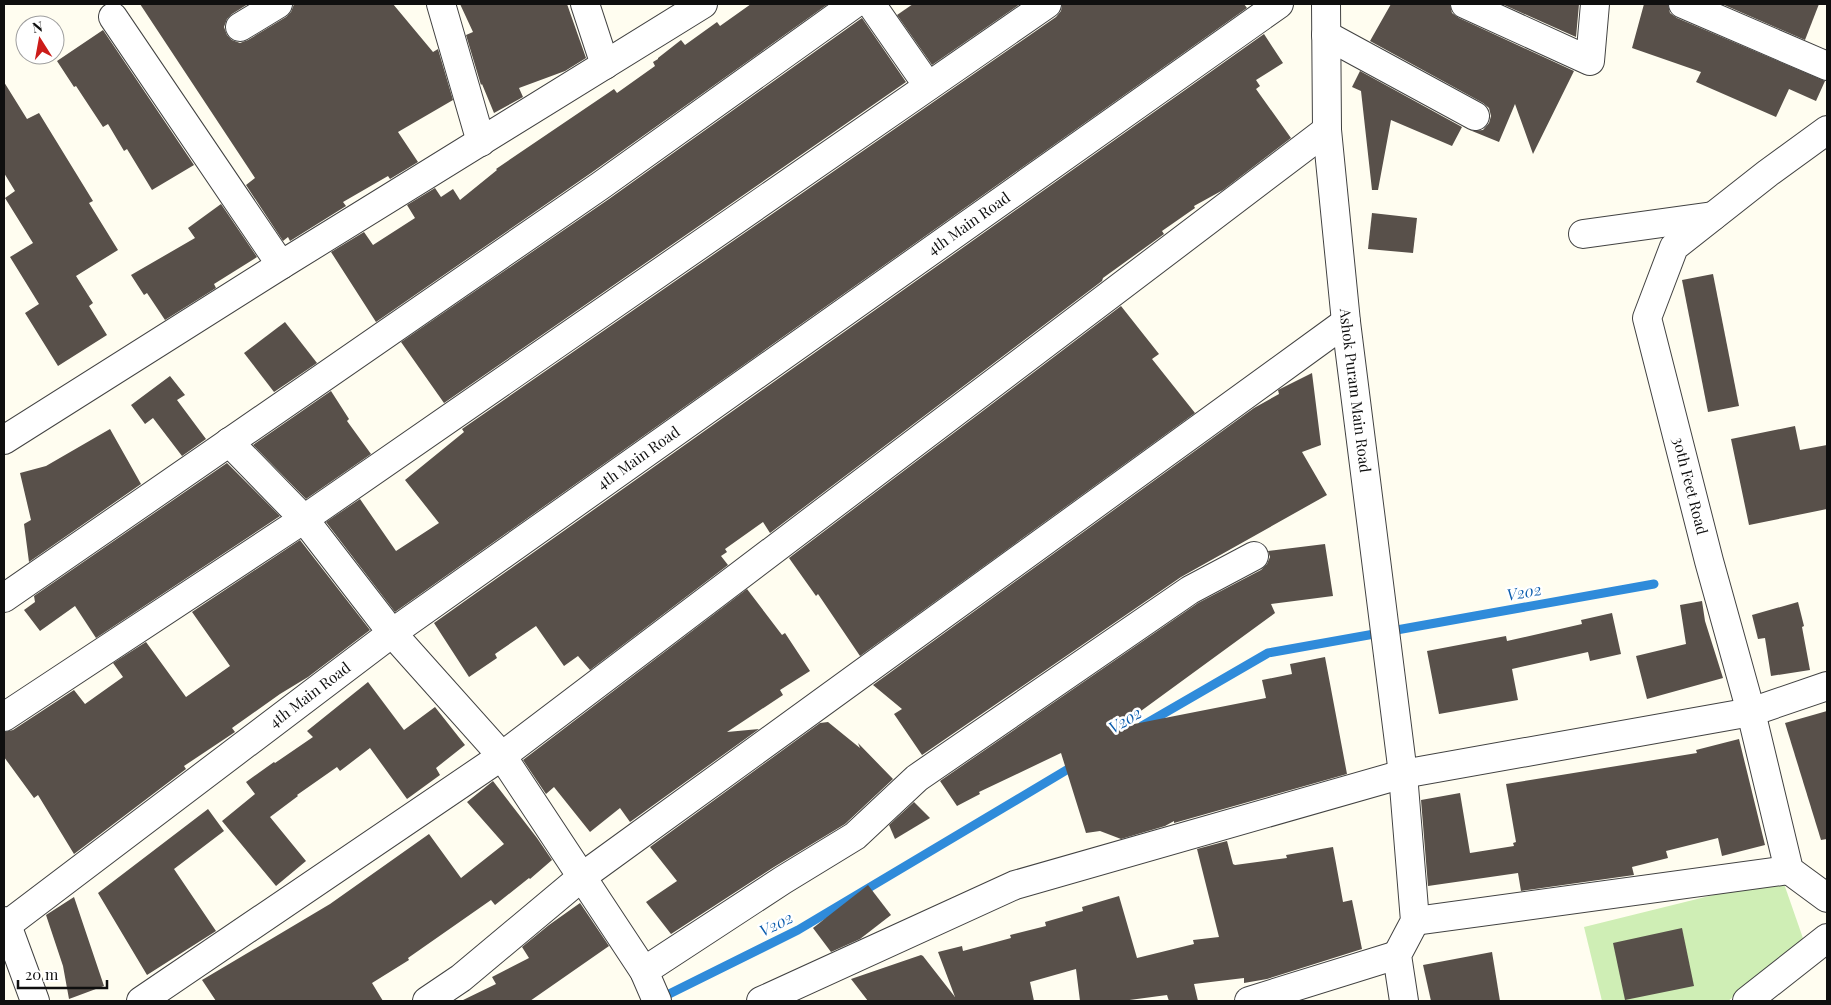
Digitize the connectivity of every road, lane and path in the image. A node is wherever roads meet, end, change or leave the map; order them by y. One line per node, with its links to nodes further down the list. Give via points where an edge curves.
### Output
1 (278, 4): 14 (street)
2 (441, 4): 22 (street)
3 (586, 4): 16 (street)
4 (703, 4): 16 (street)
5 (854, 4): 28 (street, via 600,186)
6 (871, 4): 18 (street)
7 (1047, 4): 18 (street)
8 (1279, 4): 32 (street, 4th Main Road)
9 (1326, 4): 15 (street, Ashok Puram Main Road)
10 (1465, 4): 11 (street, via 1590,61)
11 (1595, 4)
12 (1683, 4): 17 (street)
13 (113, 17): 25 (street)
14 (240, 27)
15 (1326, 35): 19 (street); 20 (street, Ashok Puram Main Road)
16 (605, 65): 22 (street)
17 (1827, 66)
18 (928, 86): 29 (street)
19 (1476, 116)
20 (1327, 130): 26 (street, Ashok Puram Main Road); 36 (street)
21 (1827, 130): 23 (street, 30th Feet Road)
22 (481, 142): 25 (street)
23 (1714, 216): 24 (street); 34 (street, 30th Feet Road, via 1674,247 1647,318)
24 (1582, 234)
25 (281, 265): 27 (street)
26 (1346, 322): 37 (street, Ashok Puram Main Road); 39 (street)
27 (4, 440)
28 (229, 442): 29 (street); 31 (street)
29 (304, 519): 32 (street); 35 (street)
30 (1254, 556): 45 (street, via 1190,590 917,778 855,836)
31 (4, 598)
32 (392, 633): 36 (street); 42 (street, 4th Main Road)
33 (1827, 686): 34 (street)
34 (1751, 712): 37 (street); 38 (street, 30th Feet Road)
35 (4, 717)
36 (502, 756): 39 (street); 47 (street)
37 (1403, 774): 41 (street, Ashok Puram Main Road); 50 (street, via 1015,885)
38 (1789, 870): 40 (street); 41 (street)
39 (583, 876): 45 (street); 48 (street, via 461,978)
40 (1827, 898)
41 (1415, 922): 44 (street)
42 (5, 924): 46 (street)
43 (1827, 938): 53 (street)
44 (1397, 954): 51 (street); 52 (street)
45 (644, 971): 49 (street)
46 (35, 1001)
47 (141, 1001)
48 (427, 1001)
49 (657, 1001)
50 (761, 1001)
51 (1249, 1001)
52 (1404, 1001)
53 (1747, 1001)

